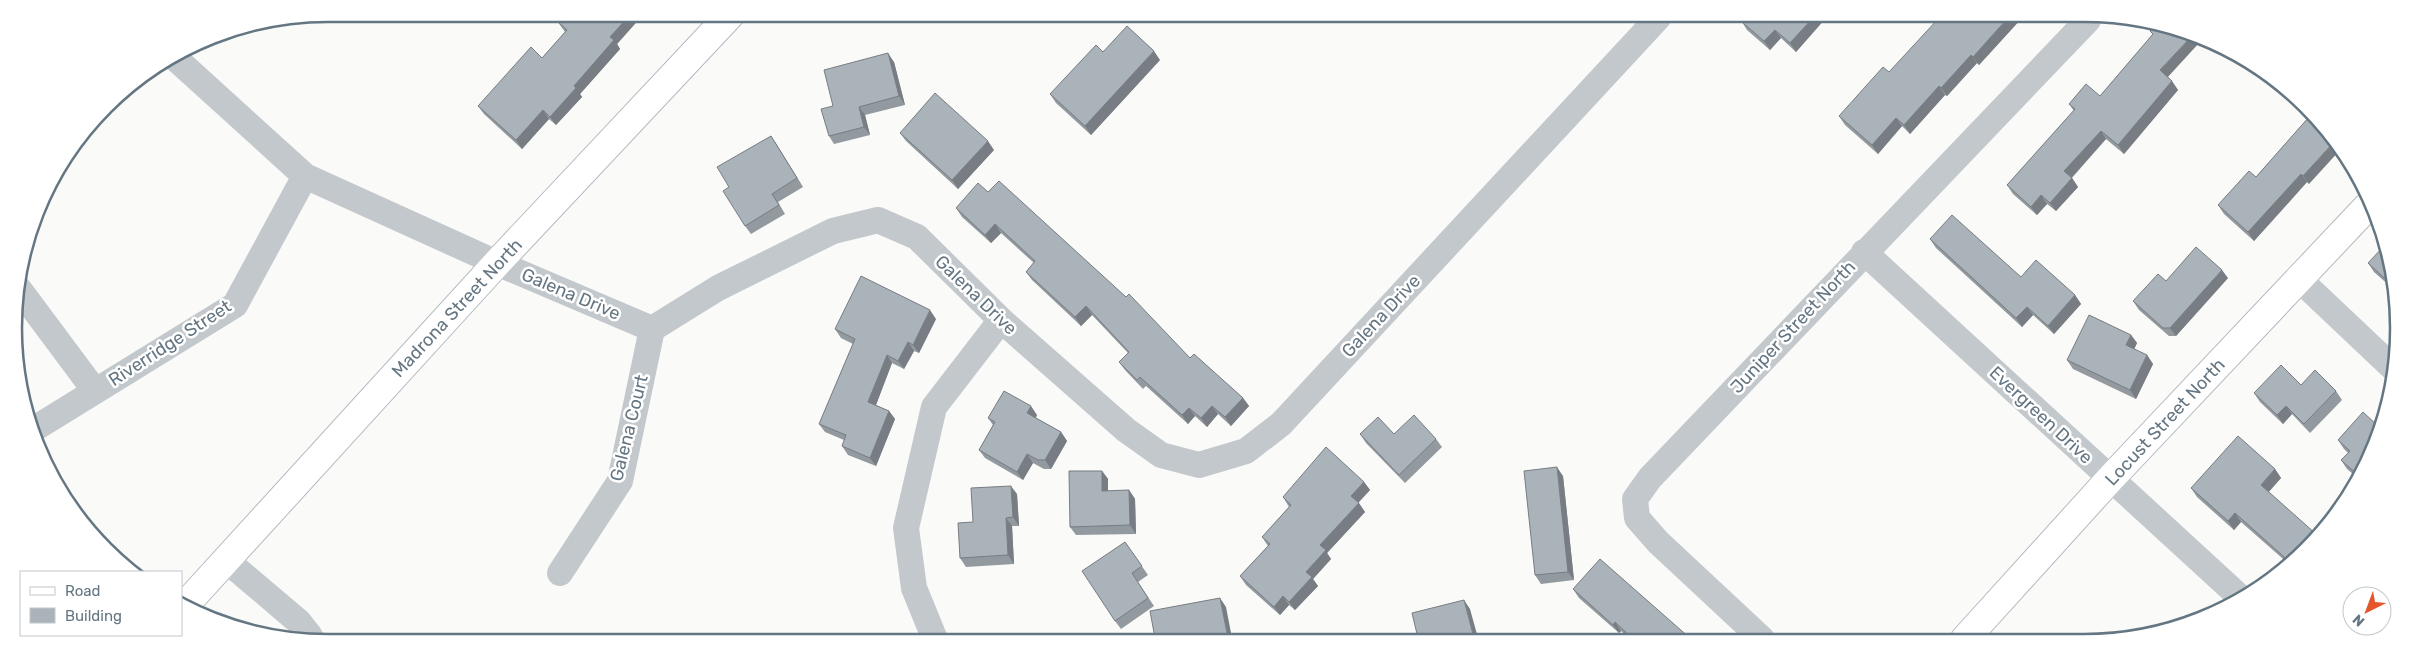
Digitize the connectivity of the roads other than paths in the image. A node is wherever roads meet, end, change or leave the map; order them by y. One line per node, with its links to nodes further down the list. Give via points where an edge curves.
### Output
1 (722, 23): 8 (street, Madrona Street North)
2 (1653, 23): 11 (street, Galena Drive, via 1281,424 1246,451 1199,466 1161,455 1126,430)
3 (2085, 23): 7 (street, Juniper Street North)
4 (179, 61): 5 (street, Galena Drive)
5 (305, 176): 8 (street, Galena Drive); 14 (street, Riverridge Street, via 235,305)
6 (2365, 209): 9 (street, Locust Street North)
7 (1864, 252): 16 (street, Evergreen Drive); 23 (street, Juniper Street North, via 1650,478 1635,499 1638,518 1658,542)
8 (497, 263): 12 (street, Galena Drive); 17 (street, Madrona Street North)
9 (2300, 280): 13 (street); 16 (street, Locust Street North)
10 (24, 296): 14 (street)
11 (1001, 320): 12 (street, Galena Drive, via 917,237 878,220 833,231 718,288); 22 (street, via 934,407 906,528 914,588)
12 (652, 328): 18 (street, Galena Court, via 620,481)
13 (2388, 363)
14 (95, 391): 15 (street, Riverridge Street)
15 (39, 425)
16 (2110, 479): 19 (street, Evergreen Drive); 24 (street, Locust Street North)
17 (226, 560): 20 (street, Madrona Street North); 21 (street)
18 (560, 573)
19 (2236, 593)
20 (189, 600)
21 (308, 633)
22 (932, 634)
23 (1757, 634)
24 (1970, 634)

